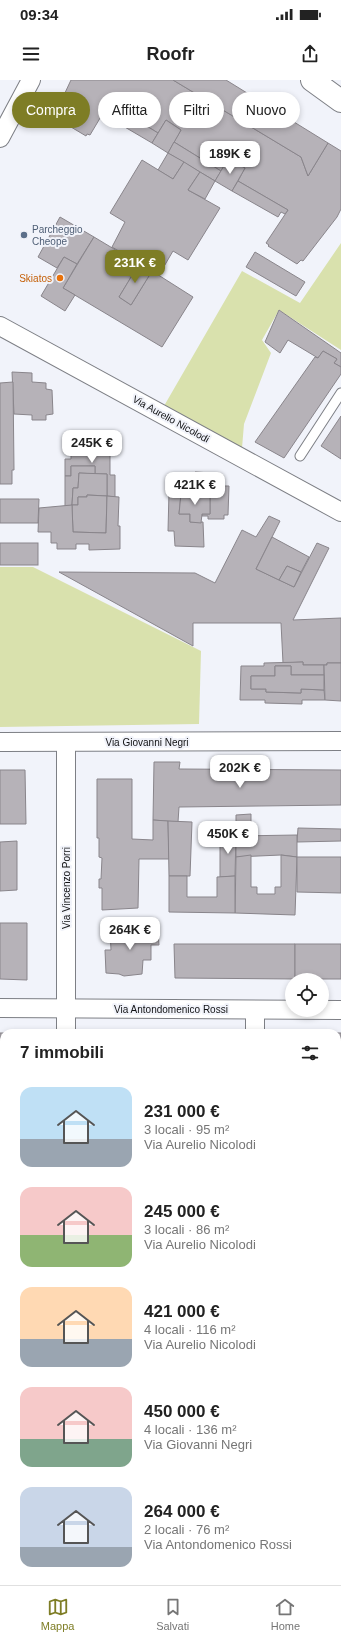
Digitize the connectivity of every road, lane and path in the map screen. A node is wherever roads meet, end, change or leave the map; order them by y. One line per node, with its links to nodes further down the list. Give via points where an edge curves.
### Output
1 (31, 80): 4 (street)
2 (312, 80): 3 (main road)
3 (341, 101)
4 (0, 138)
5 (0, 326): 8 (street, Via Aurelio Nicolodi)
6 (341, 393): 7 (lane)
7 (300, 456)
8 (341, 512)
9 (341, 740): 11 (street, Via Giovanni Negri)
10 (0, 742): 11 (street, Via Giovanni Negri)
11 (66, 742): 13 (street, Via Vincenzo Porri)
12 (0, 1008): 13 (street, Via Antondomenico Rossi)
13 (66, 1008): 14 (street, Via Antondomenico Rossi); 16 (street, Via Vincenzo Porri)
14 (255, 1010): 15 (street, Via Antondomenico Rossi); 17 (street)
15 (341, 1010)
16 (66, 1029)
17 (255, 1029)

